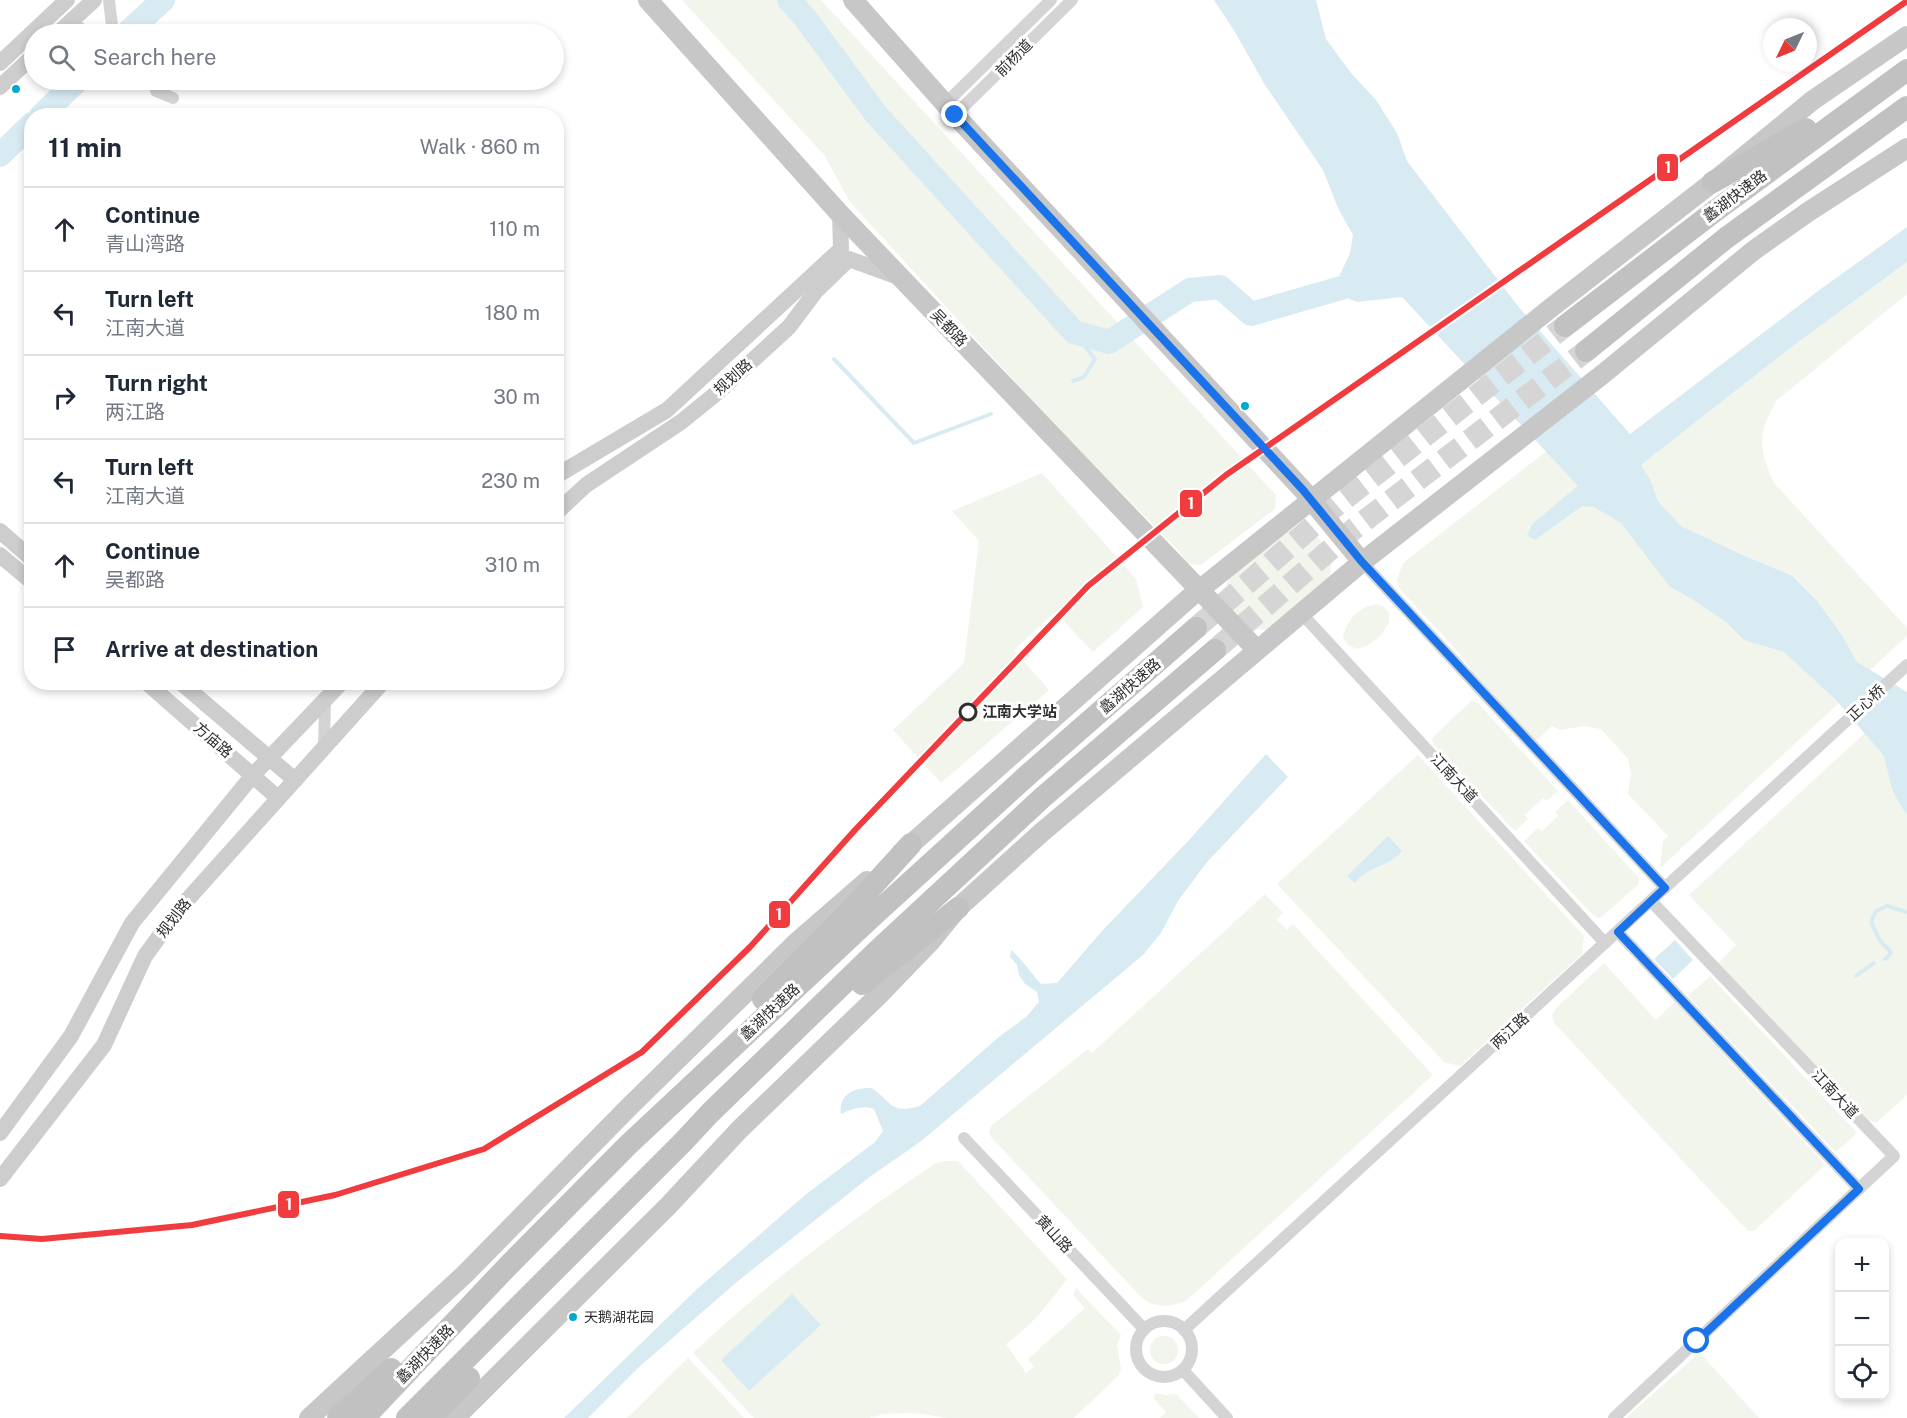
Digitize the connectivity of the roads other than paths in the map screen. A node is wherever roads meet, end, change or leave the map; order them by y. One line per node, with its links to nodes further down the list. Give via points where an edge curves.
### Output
1 (67, 0): 9 (street)
2 (94, 0): 8 (street)
3 (109, 0): 11 (street)
4 (648, 0): 26 (main road, 吴都路)
5 (853, 0): 21 (main road)
6 (1051, 0): 21 (street, 前杨道)
7 (1072, 0): 21 (street, 前杨道)
8 (70, 22): 10 (street)
9 (41, 24)
10 (73, 24)
11 (112, 24)
12 (1907, 36): 25 (main road, via 1813,100)
13 (24, 40): 14 (street)
14 (0, 63)
15 (24, 64): 17 (street)
16 (1905, 71): 25 (highway); 28 (highway, 蠡湖快速路, via 1715,210)
17 (0, 87)
18 (156, 90): 19 (street)
19 (173, 99)
20 (1907, 107): 23 (highway, 蠡湖快速路)
21 (950, 109): 31 (main road)
22 (1907, 120): 23 (highway)
23 (1854, 145): 29 (highway, 蠡湖快速路, via 1726,238)
24 (1907, 148): 35 (main road, via 1753,251)
25 (1713, 182): 31 (main road)
26 (840, 214): 27 (main road, 吴都路); 30 (street, 规划路, via 841,249 798,290 667,410)
27 (903, 279): 32 (street, 规划路, via 849,258 816,291 789,327 718,392 681,422 586,484); 37 (main road, 吴都路)
28 (1566, 326)
29 (1586, 351)
30 (564, 471)
31 (1311, 500): 35 (main road); 37 (main road)
32 (564, 505)
33 (3, 545): 34 (street); 36 (street)
34 (24, 555)
35 (1362, 562): 38 (main road); 55 (street)
36 (24, 572)
37 (1200, 591): 41 (main road, 吴都路); 54 (main road)
38 (1302, 614): 41 (main road); 59 (street, 江南大道)
39 (1196, 627): 64 (highway, 蠡湖快速路, via 883,907)
40 (1215, 650): 60 (highway, 蠡湖快速路, via 1043,797)
41 (1257, 650): 57 (main road)
42 (1907, 665): 48 (street, 正心桥)
43 (155, 690): 51 (street, 方庙路)
44 (189, 690): 50 (street, 方庙路)
45 (334, 690): 47 (street, 规划路)
46 (376, 690): 49 (street, 规划路)
47 (325, 700): 49 (street); 50 (street, 规划路)
48 (1835, 732): 55 (street, 两江路)
49 (324, 747): 52 (street, 规划路)
50 (269, 757): 51 (street, 规划路); 52 (street, 方庙路)
51 (253, 775): 53 (street, 方庙路); 61 (street, 规划路, via 132,923 71,1036)
52 (295, 780): 53 (street, 规划路)
53 (278, 798): 65 (street, 规划路, via 173,918 145,956 104,1045)
54 (911, 844): 64 (highway); 71 (main road, via 798,941 464,1275)
55 (1665, 888): 56 (street, 两江路)
56 (1651, 901): 58 (street, 两江路); 66 (street, 江南大道, via 1894,1156)
57 (958, 908): 60 (highway, via 873,974); 76 (main road, via 878,996 739,1130)
58 (1618, 932): 59 (street, 两江路); 66 (street)
59 (1605, 943): 69 (street, 两江路)
60 (710, 1113): 63 (highway, 蠡湖快速路)
61 (0, 1133)
62 (964, 1138): 68 (street, 黄山路)
63 (683, 1142): 74 (highway, 蠡湖快速路); 75 (highway, via 629,1211)
64 (629, 1144): 67 (highway, 蠡湖快速路)
65 (0, 1179)
66 (1859, 1189): 78 (street)
67 (507, 1267): 72 (highway); 73 (highway, 蠡湖快速路)
68 (1144, 1329): 69 (street, via 1164,1321); 70 (street, via 1136,1344 1143,1368 1162,1377)
69 (1184, 1330): 70 (street, via 1192,1346)
70 (1183, 1370): 77 (street)
71 (309, 1418)
72 (338, 1418)
73 (364, 1418)
74 (407, 1418)
75 (431, 1418)
76 (455, 1418)
77 (1227, 1418)
78 (1614, 1418)

